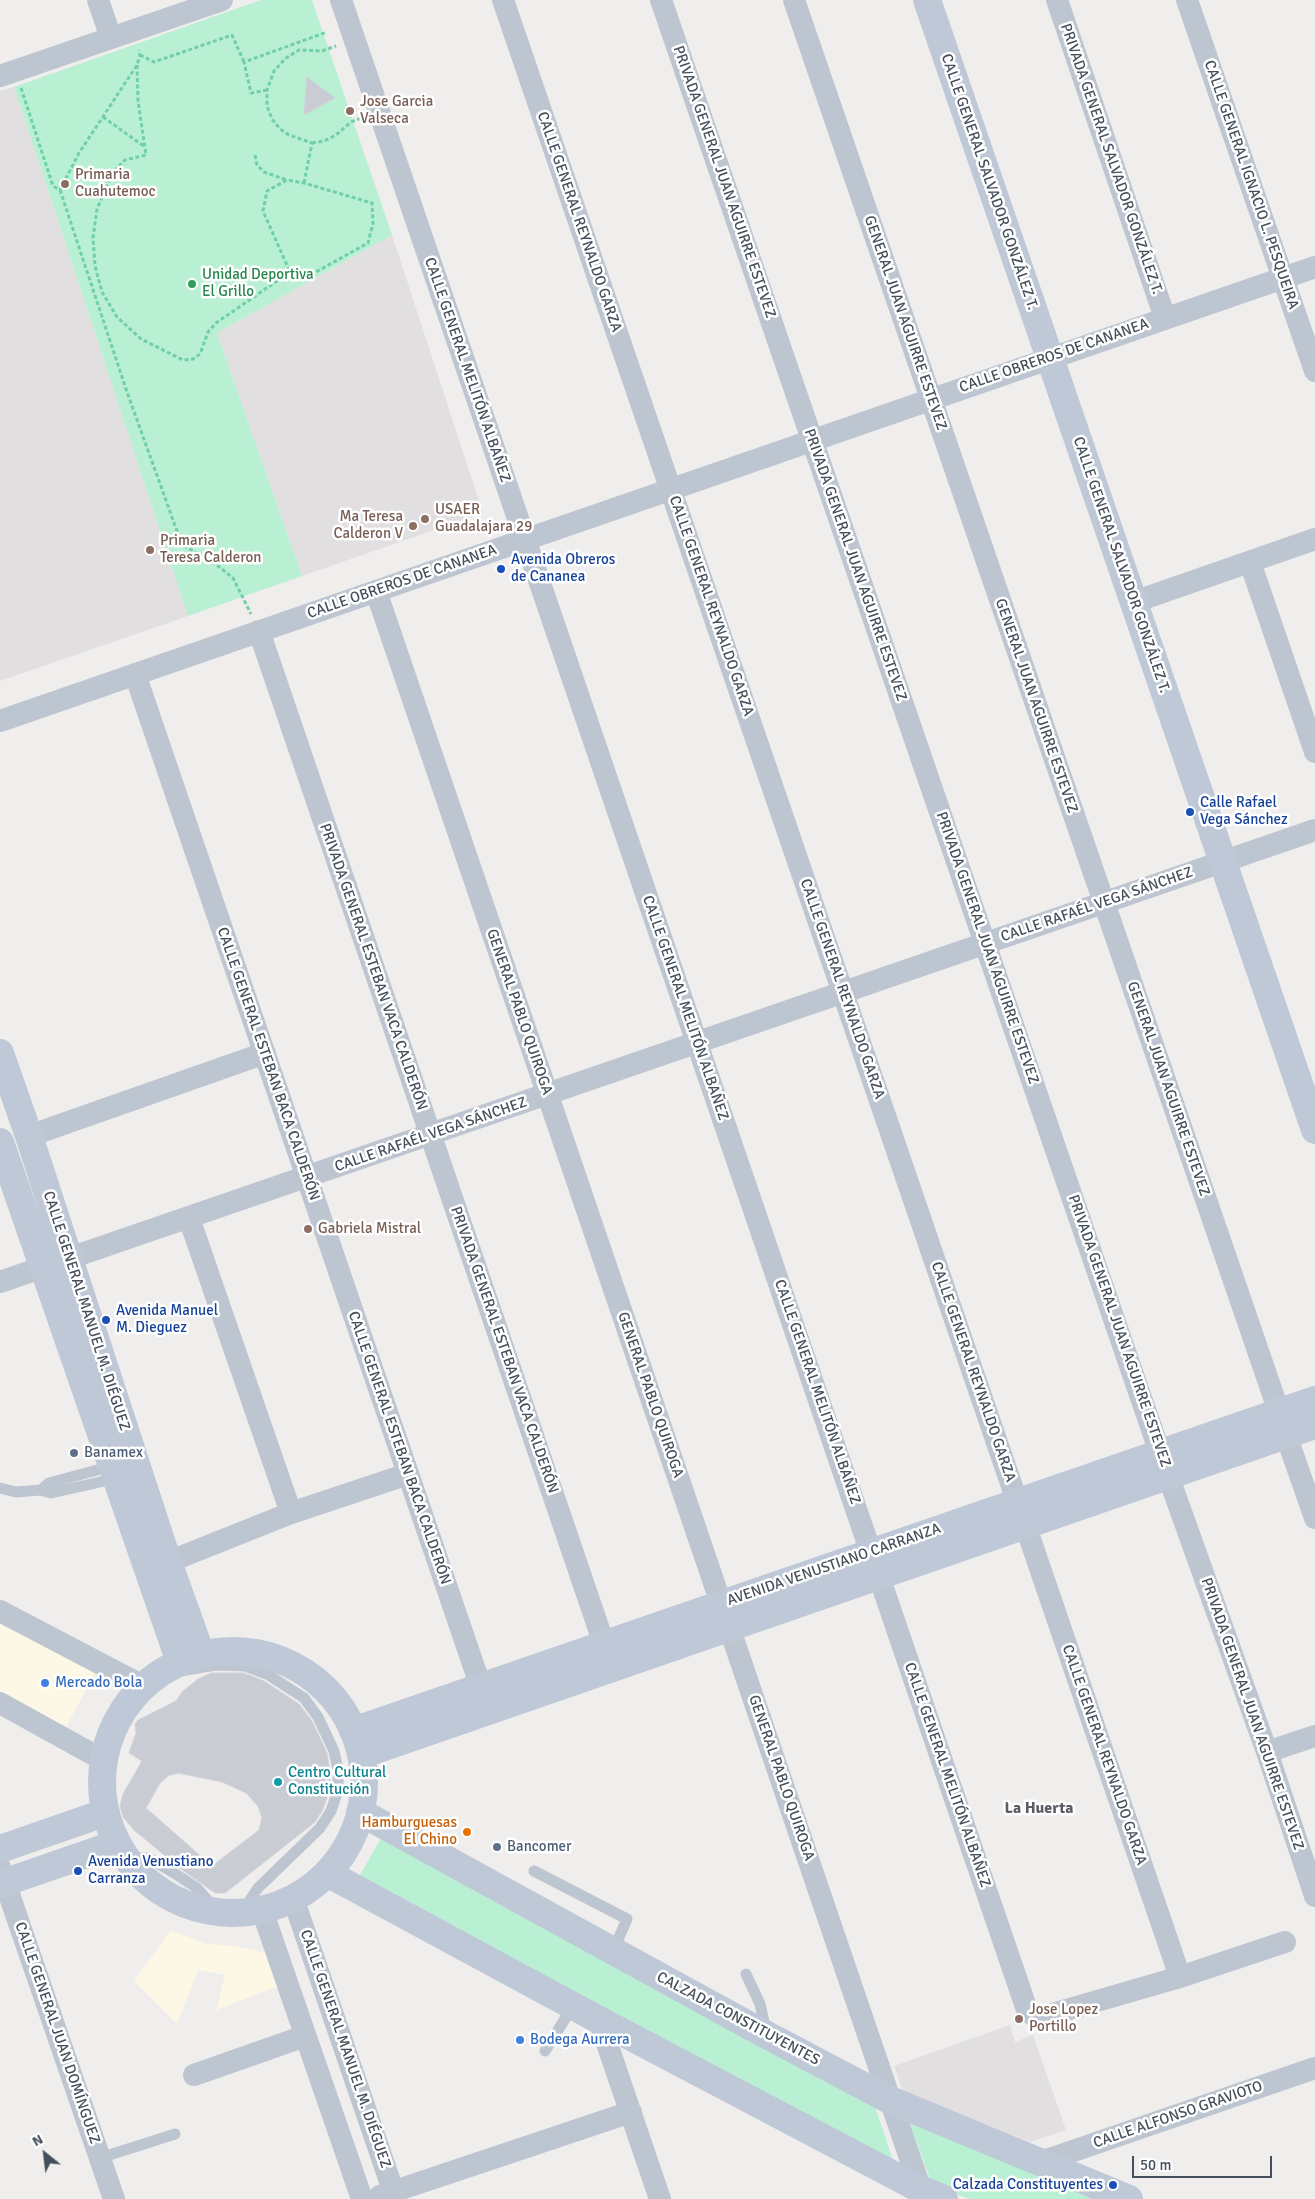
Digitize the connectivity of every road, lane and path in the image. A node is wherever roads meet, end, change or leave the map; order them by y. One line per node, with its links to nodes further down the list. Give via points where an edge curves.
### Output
1 (98, 0): 12 (street)
2 (341, 0): 13 (street, CALLE GENERAL MELITÓN ALBAÑEZ)
3 (503, 0): 35 (street, CALLE GENERAL REYNALDO GARZA)
4 (661, 0): 34 (street, PRIVADA GENERAL JUAN AGUIRRE ESTEVEZ)
5 (794, 0): 33 (street, GENERAL JUAN AGUIRRE ESTEVEZ)
6 (926, 0): 31 (street, CALLE GENERAL SALVADOR GONZÁLEZ T.)
7 (1057, 0): 30 (street, PRIVADA GENERAL SALVADOR GONZÁLEZ T.)
8 (1188, 0): 29 (street, CALLE GENERAL IGNACIO L. PESQUEIRA)
9 (219, 1): 10 (street)
10 (137, 29): 12 (street); 14 (path)
11 (327, 32): 15 (path)
12 (111, 38): 17 (street)
13 (354, 39): 18 (path, via 322,51 299,50 274,71); 19 (street, CALLE GENERAL MELITÓN ALBAÑEZ)
14 (140, 55): 15 (path, via 154,62 232,35); 16 (path)
15 (244, 62): 18 (path, via 251,93)
16 (137, 65): 20 (path); 22 (path, via 138,101)
17 (4, 74): 26 (path, via 53,186)
18 (267, 90): 21 (path, via 272,119 280,129)
19 (378, 110): 21 (path, via 351,122 330,138); 37 (street, CALLE GENERAL MELITÓN ALBAÑEZ)
20 (102, 117): 22 (path); 26 (path)
21 (312, 143): 25 (path)
22 (146, 147): 28 (path, via 146,156 125,160 113,172 97,209 93,238 95,266 102,292 117,318 140,339 183,360 193,359 200,354 208,332 216,323)
23 (255, 155): 24 (path, via 264,172)
24 (287, 180): 25 (path); 28 (path, via 267,191 263,211)
25 (304, 183): 28 (path, via 372,203 373,223 368,243 314,273)
26 (60, 190): 41 (path, via 182,545 212,561 233,578)
27 (1315, 267): 29 (street, CALLE OBREROS DE CANANEA)
28 (290, 272)
29 (1283, 278): 30 (street, CALLE OBREROS DE CANANEA); 32 (street, CALLE GENERAL IGNACIO L. PESQUEIRA)
30 (1165, 318): 31 (street, CALLE OBREROS DE CANANEA)
31 (1050, 358): 33 (street, CALLE OBREROS DE CANANEA); 40 (street, CALLE GENERAL SALVADOR GONZÁLEZ T.)
32 (1315, 371)
33 (931, 399): 34 (street, CALLE OBREROS DE CANANEA); 47 (street, GENERAL JUAN AGUIRRE ESTEVEZ)
34 (812, 440): 35 (street, CALLE OBREROS DE CANANEA); 48 (street, PRIVADA GENERAL JUAN AGUIRRE ESTEVEZ)
35 (671, 489): 37 (street, CALLE OBREROS DE CANANEA); 49 (street, CALLE GENERAL REYNALDO GARZA)
36 (1315, 538): 38 (street)
37 (525, 539): 39 (street, CALLE OBREROS DE CANANEA); 50 (street, CALLE GENERAL MELITÓN ALBAÑEZ)
38 (1250, 562): 40 (street); 44 (street)
39 (376, 591): 41 (street, CALLE OBREROS DE CANANEA); 53 (street, GENERAL PABLO QUIROGA)
40 (1134, 602): 46 (street, CALLE GENERAL SALVADOR GONZÁLEZ T.)
41 (259, 631): 42 (street, CALLE OBREROS DE CANANEA); 55 (street, PRIVADA GENERAL ESTEBAN VACA CALDERÓN)
42 (135, 674): 43 (street, CALLE OBREROS DE CANANEA); 52 (street, CALLE GENERAL ESTEBAN BACA CALDERÓN)
43 (0, 721)
44 (1315, 752)
45 (1315, 830): 46 (street, CALLE RAFAÉL VEGA SÁNCHEZ)
46 (1224, 862): 47 (street, CALLE RAFAÉL VEGA SÁNCHEZ); 54 (street, CALLE GENERAL SALVADOR GONZÁLEZ T.)
47 (1104, 903): 48 (street, CALLE RAFAÉL VEGA SÁNCHEZ); 63 (street, GENERAL JUAN AGUIRRE ESTEVEZ)
48 (986, 944): 49 (street, CALLE RAFAÉL VEGA SÁNCHEZ); 65 (street, PRIVADA GENERAL JUAN AGUIRRE ESTEVEZ)
49 (843, 993): 50 (street, CALLE RAFAÉL VEGA SÁNCHEZ); 70 (street, CALLE GENERAL REYNALDO GARZA)
50 (697, 1043): 53 (street, CALLE RAFAÉL VEGA SÁNCHEZ); 73 (street, CALLE GENERAL MELITÓN ALBAÑEZ)
51 (0, 1053): 56 (street, CALLE GENERAL MANUEL M. DIÉGUEZ)
52 (265, 1053): 56 (street); 58 (street, CALLE GENERAL ESTEBAN BACA CALDERÓN)
53 (548, 1095): 55 (street, CALLE RAFAÉL VEGA SÁNCHEZ); 75 (street, GENERAL PABLO QUIROGA)
54 (1315, 1130)
55 (431, 1135): 58 (street, CALLE RAFAÉL VEGA SÁNCHEZ); 76 (street, PRIVADA GENERAL ESTEBAN VACA CALDERÓN)
56 (29, 1136): 60 (street, CALLE GENERAL MANUEL M. DIÉGUEZ)
57 (0, 1142): 60 (street, CALLE GENERAL MANUEL M. DIÉGUEZ)
58 (307, 1178): 59 (street, CALLE RAFAÉL VEGA SÁNCHEZ); 67 (street, CALLE GENERAL ESTEBAN BACA CALDERÓN)
59 (189, 1218): 60 (street, CALLE RAFAÉL VEGA SÁNCHEZ); 69 (street)
60 (56, 1264): 61 (street, CALLE RAFAÉL VEGA SÁNCHEZ); 66 (street, CALLE GENERAL MANUEL M. DIÉGUEZ)
61 (0, 1282)
62 (1315, 1400): 63 (street, AVENIDA VENUSTIANO CARRANZA)
63 (1283, 1424): 64 (street, AVENIDA VENUSTIANO CARRANZA); 65 (street, AVENIDA VENUSTIANO CARRANZA); 71 (street, GENERAL JUAN AGUIRRE ESTEVEZ)
64 (1315, 1425)
65 (1164, 1465): 70 (street, AVENIDA VENUSTIANO CARRANZA); 82 (street, PRIVADA GENERAL JUAN AGUIRRE ESTEVEZ)
66 (125, 1469): 68 (lane, via 49,1483 41,1490 16,1492); 72 (street, CALLE GENERAL MANUEL M. DIÉGUEZ); 77 (street, CALLE GENERAL MANUEL M. DIÉGUEZ)
67 (408, 1474): 69 (street); 78 (street, CALLE GENERAL ESTEBAN BACA CALDERÓN)
68 (0, 1488)
69 (291, 1513): 72 (street)
70 (1021, 1514): 73 (street, AVENIDA VENUSTIANO CARRANZA); 97 (street, CALLE GENERAL REYNALDO GARZA)
71 (1315, 1518)
72 (168, 1562): 77 (street, CALLE GENERAL MANUEL M. DIÉGUEZ)
73 (875, 1564): 75 (street, AVENIDA VENUSTIANO CARRANZA); 97 (street, CALLE GENERAL MELITÓN ALBAÑEZ, via 1026,2007 1033,2015 1042,2017)
74 (0, 1611): 77 (street)
75 (725, 1616): 76 (street, AVENIDA VENUSTIANO CARRANZA); 78 (street, AVENIDA VENUSTIANO CARRANZA); 105 (street, GENERAL PABLO QUIROGA)
76 (604, 1644): 78 (street, AVENIDA VENUSTIANO CARRANZA)
77 (171, 1669): 81 (street, via 225,1650 250,1652 282,1661 312,1678 336,1701); 83 (street, via 117,1720); 93 (lane, via 245,1666 267,1674 304,1698 318,1717 334,1751 338,1790 331,1811 320,1828 258,1888)
78 (485, 1698): 81 (street, AVENIDA VENUSTIANO CARRANZA)
79 (0, 1703): 83 (street)
80 (1315, 1736): 82 (street)
81 (357, 1743): 84 (street, via 365,1790)
82 (1267, 1752): 91 (street, PRIVADA GENERAL JUAN AGUIRRE ESTEVEZ)
83 (103, 1760): 85 (street)
84 (360, 1812): 89 (street, via 342,1855); 95 (street, CALZADA CONSTITUYENTES)
85 (104, 1813): 86 (street); 87 (street)
86 (0, 1849)
87 (120, 1851): 90 (street); 93 (street, via 136,1872 162,1894 194,1908)
88 (534, 1871): 95 (lane, via 627,1919)
89 (327, 1873): 92 (street); 98 (street)
90 (2, 1878): 108 (street, CALLE GENERAL JUAN DOMÍNGUEZ)
91 (1315, 1896)
92 (293, 1898): 93 (street); 110 (street, CALLE GENERAL MANUEL M. DIÉGUEZ)
93 (241, 1912): 101 (street)
94 (1286, 1942): 97 (street)
95 (613, 1951): 100 (street, CALZADA CONSTITUYENTES)
96 (746, 1974): 100 (lane, via 760,2004 764,2022)
97 (1180, 1977)
98 (573, 2006): 99 (street); 102 (lane)
99 (599, 2020): 106 (street); 111 (street)
100 (761, 2032): 105 (street, CALZADA CONSTITUYENTES)
101 (305, 2036): 104 (street); 113 (street)
102 (545, 2051)
103 (1315, 2068): 109 (street, CALLE ALFONSO GRAVIOTO)
104 (194, 2075)
105 (890, 2100): 109 (street, CALZADA CONSTITUYENTES); 111 (street, GENERAL PABLO QUIROGA)
106 (630, 2112): 110 (street); 115 (street)
107 (175, 2134): 108 (lane)
108 (100, 2158): 112 (street, CALLE GENERAL JUAN DOMÍNGUEZ)
109 (1042, 2162): 116 (street, CALZADA CONSTITUYENTES)
110 (395, 2195): 114 (street)
111 (929, 2196)
112 (114, 2199)
113 (362, 2199)
114 (372, 2199)
115 (660, 2199)
116 (1129, 2199)

